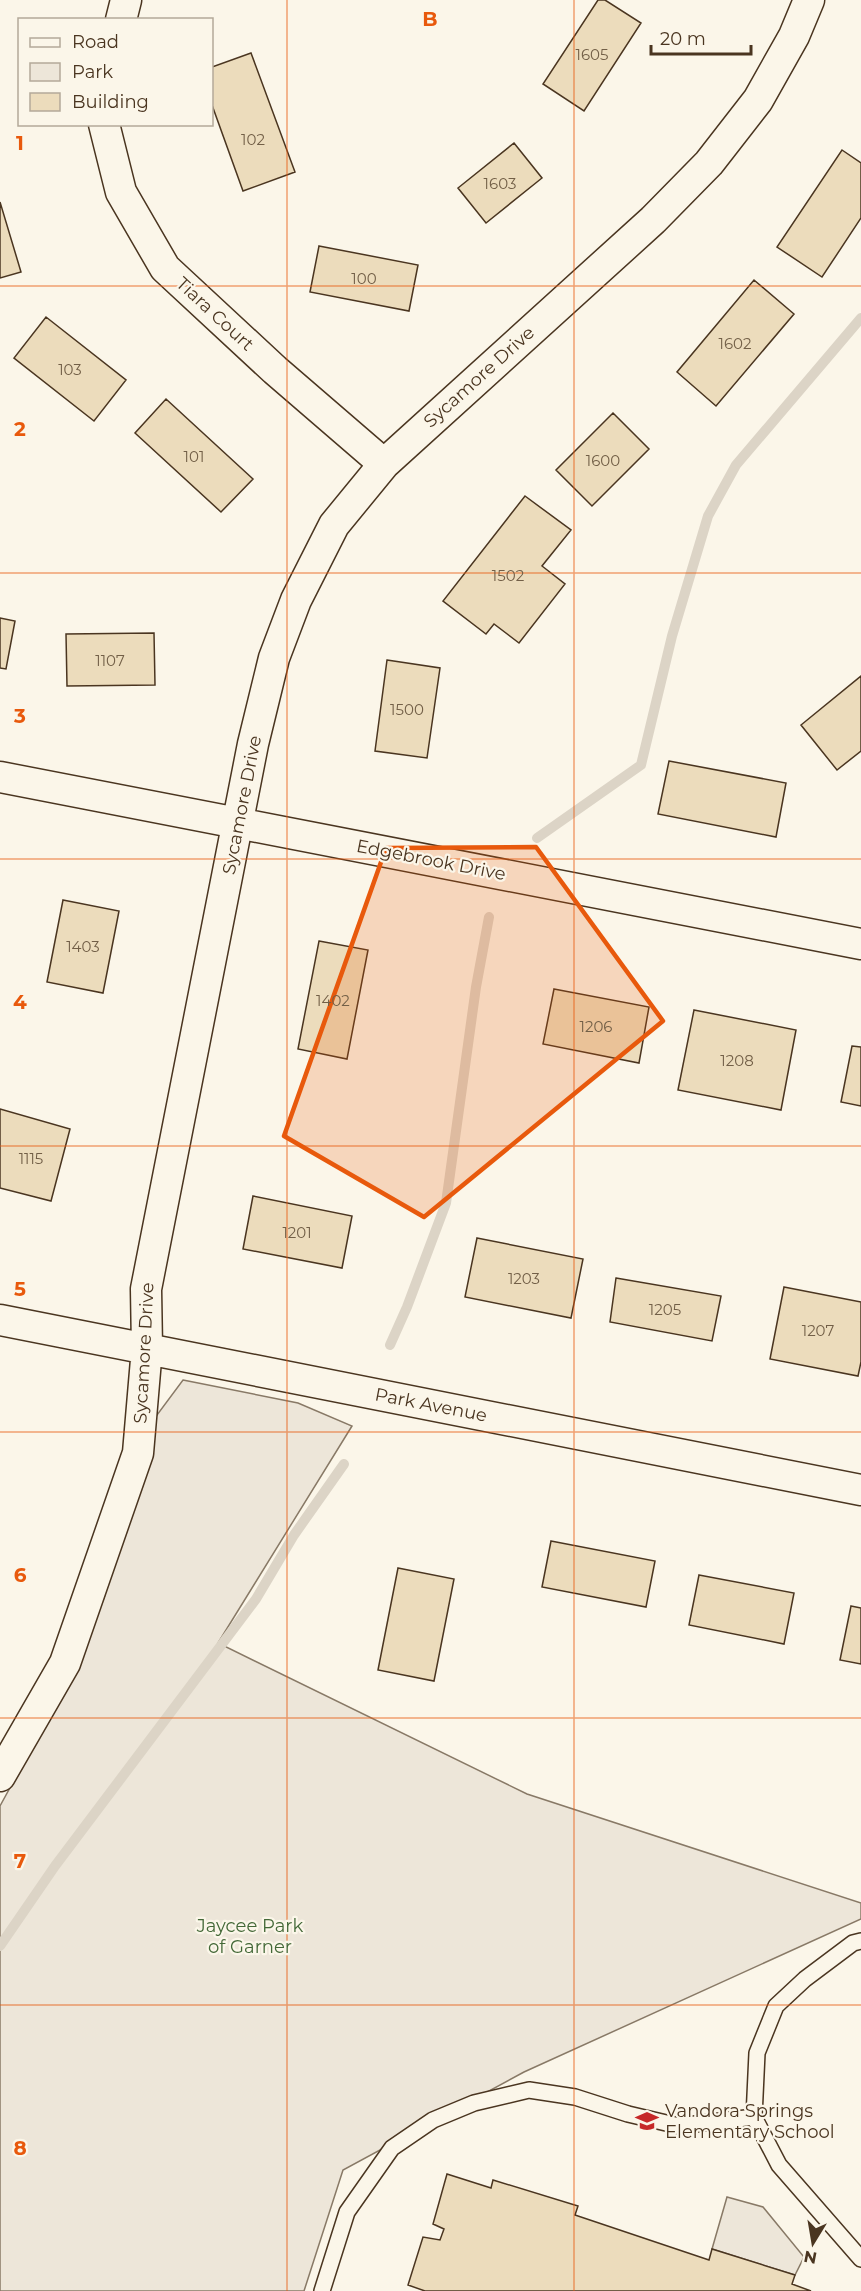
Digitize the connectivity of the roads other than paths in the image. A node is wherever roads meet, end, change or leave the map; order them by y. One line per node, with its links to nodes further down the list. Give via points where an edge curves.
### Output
1 (126, 0): 3 (street)
2 (809, 0): 5 (street, Sycamore Drive, via 758,100 709,163 653,220)
3 (122, 18)
4 (105, 126): 5 (street, Tiara Court, via 122,192 165,268)
5 (384, 464): 7 (street, Sycamore Drive, via 334,525 296,600 274,658)
6 (0, 777): 7 (street, Edgebrook Drive)
7 (239, 822): 8 (street, Edgebrook Drive); 10 (street, Sycamore Drive, via 146,1289)
8 (861, 944)
9 (0, 1320): 10 (street, Park Avenue)
10 (147, 1348): 11 (street, Park Avenue); 12 (street, Sycamore Drive, via 138,1453 109,1539 65,1663)
11 (861, 1490)
12 (0, 1776)
13 (861, 1941): 14 (lane, via 853,1942 805,1978 776,2006 757,2052)
14 (754, 2116): 15 (lane, via 779,2165); 16 (lane, via 679,2126 575,2097 529,2090 474,2103 433,2120 392,2148 347,2212)
15 (861, 2259)
16 (322, 2291)

